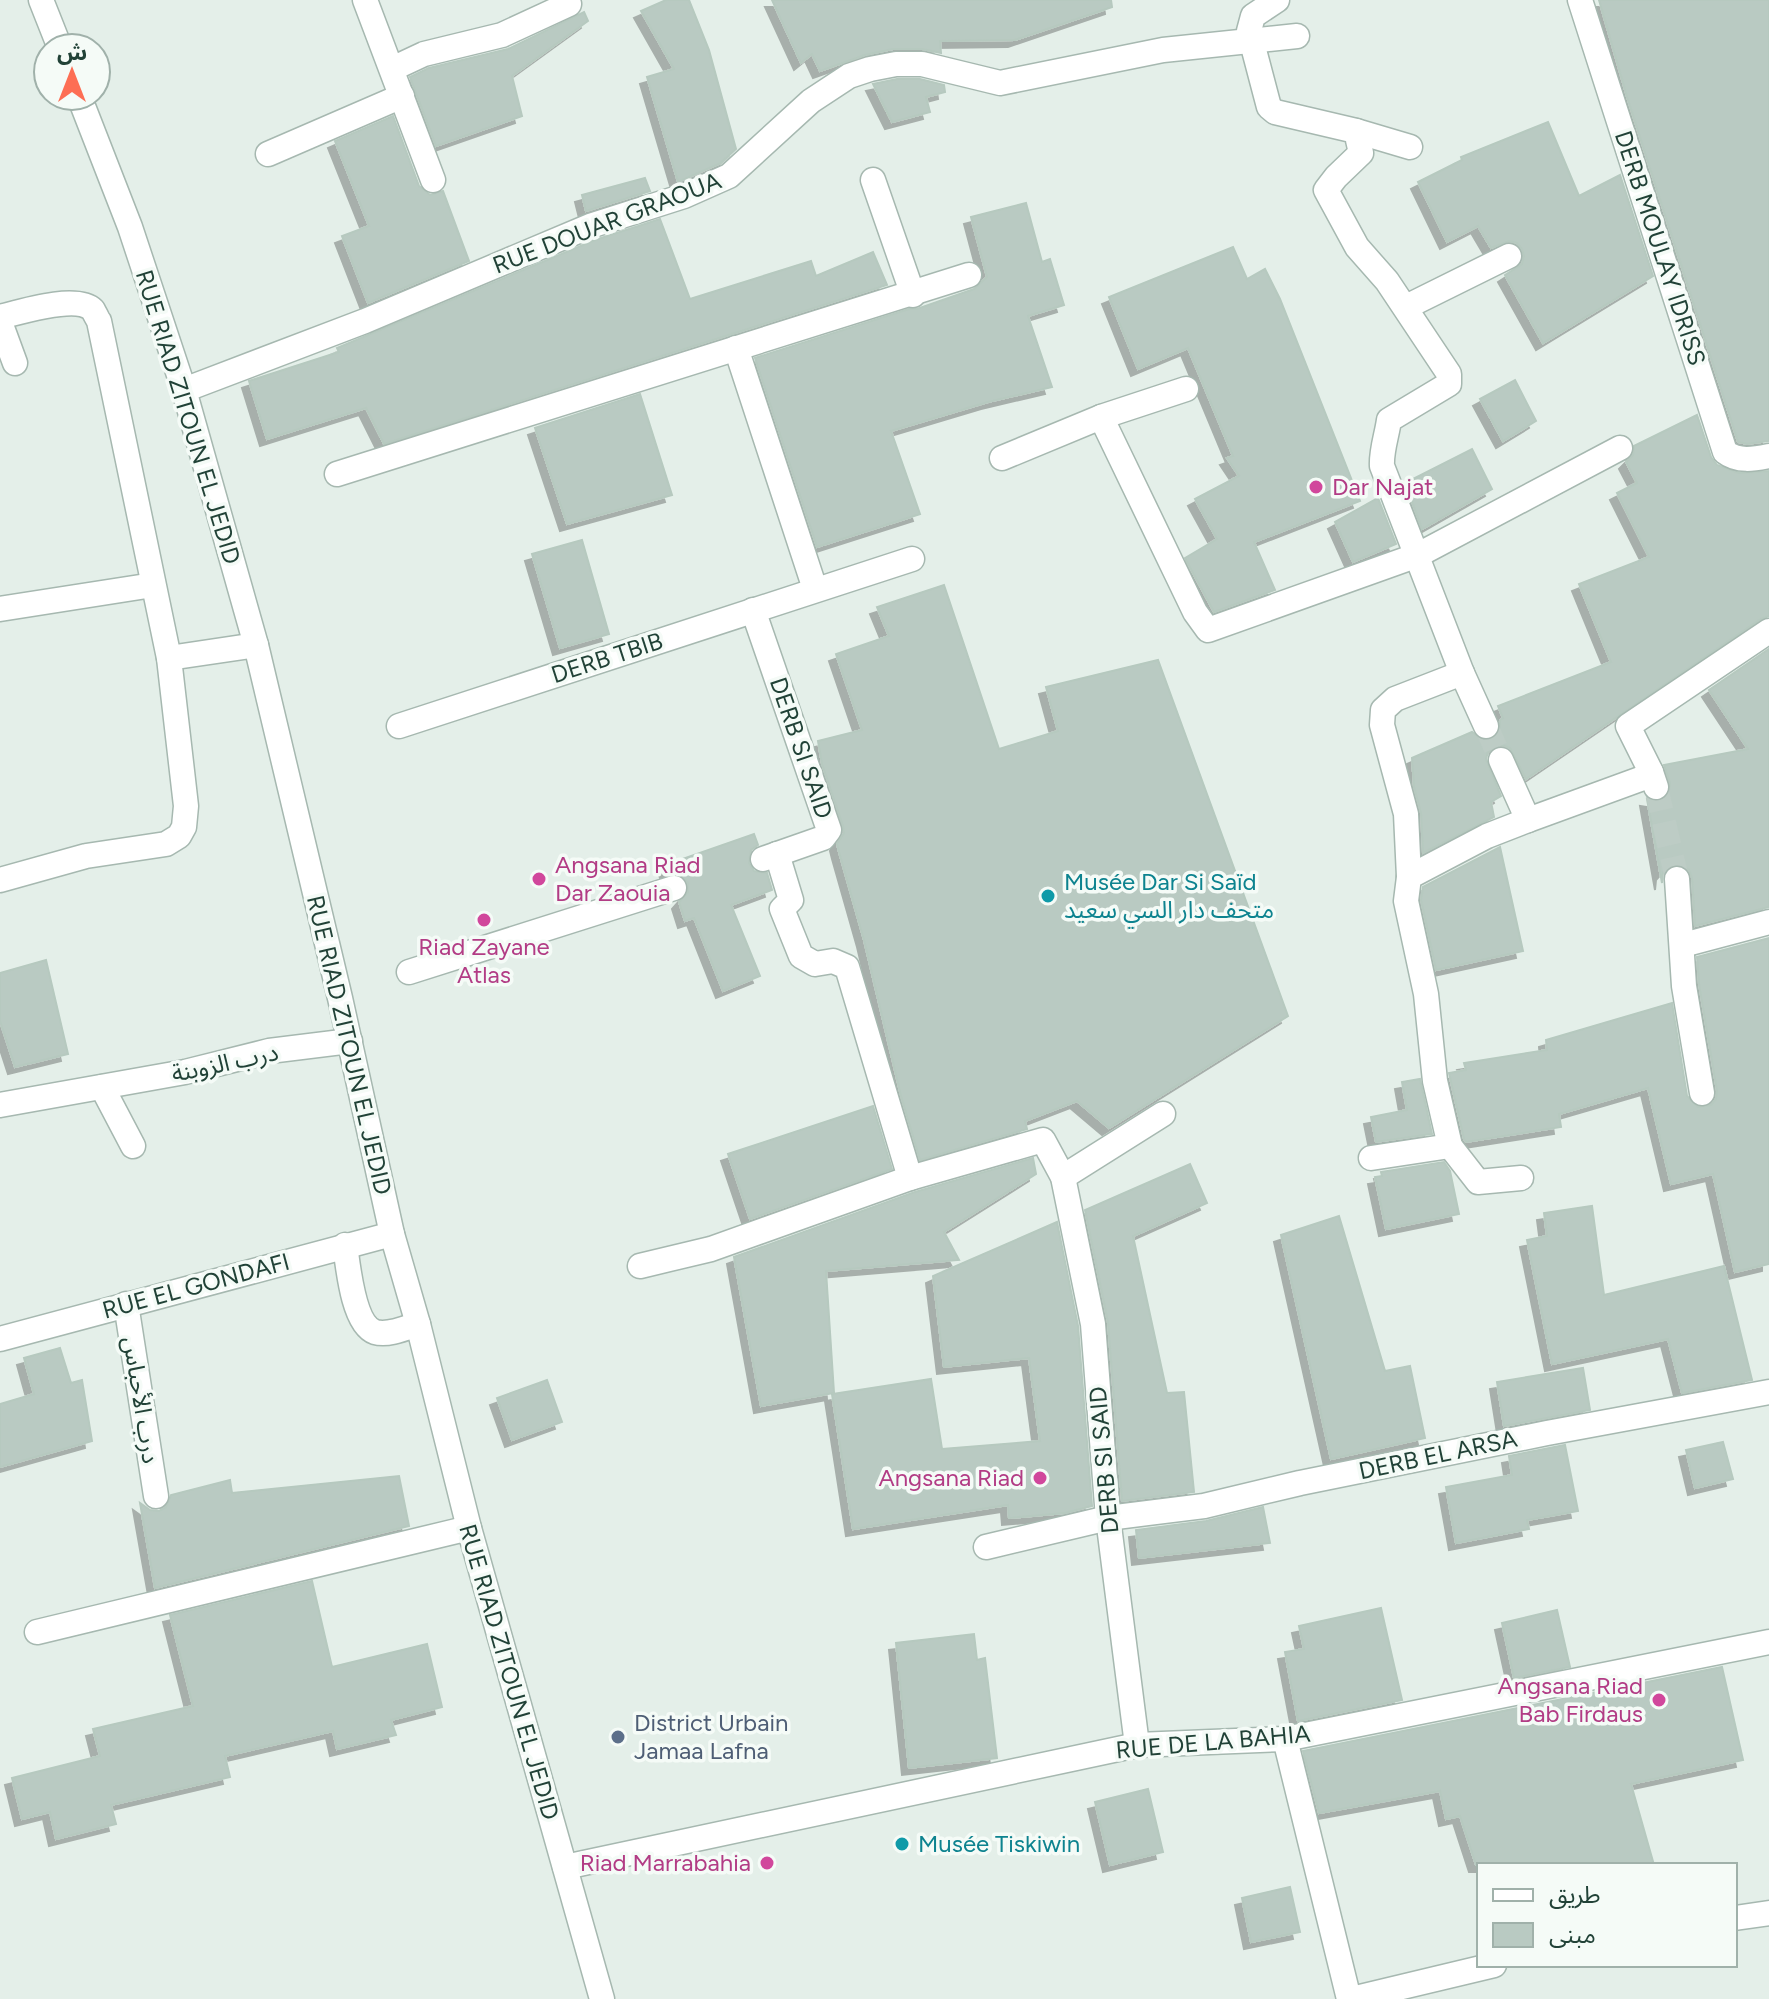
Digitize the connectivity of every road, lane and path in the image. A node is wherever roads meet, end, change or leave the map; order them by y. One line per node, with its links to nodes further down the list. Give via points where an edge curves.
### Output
1 (41, 0): 6 (street)
2 (365, 0): 9 (street)
3 (1277, 0): 8 (street, via 1253,16)
4 (1580, 0): 28 (street, DERB MOULAY IDRISS, via 1725,452 1733,458)
5 (569, 4): 9 (street, via 502,35 424,54)
6 (54, 32)
7 (1297, 36): 8 (street, RUE DOUAR GRAOUA)
8 (1251, 40): 12 (street, via 1269,107); 25 (street, RUE DOUAR GRAOUA, via 1163,50 1000,83 922,64 896,64 849,76 811,101 729,176 590,226)
9 (392, 69): 10 (street)
10 (402, 96): 14 (street); 15 (street)
11 (85, 112): 25 (street, RUE RIAD ZITOUN EL JEDID)
12 (1356, 131): 13 (street); 20 (street, via 1361,153 1326,190 1357,247)
13 (1410, 147)
14 (268, 154)
15 (433, 180)
16 (873, 180): 19 (street)
17 (1509, 256): 20 (street)
18 (969, 275): 19 (street)
19 (913, 295): 22 (street)
20 (1406, 307): 31 (street, via 1449,374 1449,384 1389,420 1381,456)
21 (0, 320): 23 (street); 33 (street, via 68,303 93,310)
22 (736, 348): 30 (street); 34 (street)
23 (15, 363)
24 (1186, 389): 26 (street)
25 (184, 390): 38 (street, RUE RIAD ZITOUN EL JEDID)
26 (1101, 417): 29 (street); 31 (street, via 1208,630)
27 (1620, 448): 31 (street)
28 (1769, 456)
29 (1002, 458)
30 (337, 474)
31 (1418, 555): 40 (street)
32 (912, 559): 34 (street, DERB TBIB)
33 (153, 585): 35 (street); 39 (street)
34 (815, 589): 36 (street, DERB TBIB)
35 (0, 609)
36 (753, 610): 41 (street, DERB TBIB); 61 (street, DERB SI SAID, via 829,830 823,838 770,856 791,900 782,909 801,956 815,964 833,961 847,967)
37 (1769, 631): 44 (street, via 1628,726 1654,779 1643,778)
38 (256, 645): 39 (street); 52 (street, RUE RIAD ZITOUN EL JEDID, via 344,996)
39 (169, 658): 47 (street, via 186,806 179,836 166,844 86,856)
40 (1462, 673): 42 (street); 45 (street, via 1395,699 1383,710 1382,725 1406,814)
41 (399, 726)
42 (1486, 726)
43 (1501, 760): 44 (street)
44 (1528, 820): 45 (street)
45 (1409, 877): 58 (street, via 1406,901)
46 (1677, 879): 50 (street)
47 (0, 880)
48 (674, 888): 51 (street)
49 (1769, 922): 50 (street)
50 (1683, 945): 54 (street, via 1684,986)
51 (409, 972)
52 (350, 1041): 53 (street, درب الزوبنة, via 269,1051); 63 (street, RUE RIAD ZITOUN EL JEDID)
53 (102, 1087): 55 (street, درب الزوبنة); 57 (street)
54 (1702, 1093)
55 (0, 1105)
56 (1163, 1114): 60 (street)
57 (133, 1146)
58 (1450, 1146): 59 (street); 62 (street, via 1478,1182)
59 (1371, 1158)
60 (1063, 1177): 61 (street, DERB SI SAID, via 1043,1140); 71 (street, DERB SI SAID, via 1093,1324)
61 (910, 1178): 65 (street, DERB SI SAID, via 711,1249)
62 (1521, 1178)
63 (392, 1234): 64 (street, RUE EL GONDAFI); 67 (street, RUE RIAD ZITOUN EL JEDID)
64 (345, 1245): 66 (street, RUE EL GONDAFI); 67 (street, via 352,1290 368,1327 377,1333)
65 (640, 1266)
66 (126, 1304): 68 (street, RUE EL GONDAFI); 70 (street, درب الأحباس)
67 (418, 1324): 72 (street, RUE RIAD ZITOUN EL JEDID)
68 (0, 1339)
69 (1769, 1392): 71 (street, DERB EL ARSA, via 1204,1506)
70 (156, 1496)
71 (1108, 1518): 73 (street, DERB EL ARSA); 77 (street, DERB SI SAID)
72 (469, 1528): 74 (street); 78 (street, RUE RIAD ZITOUN EL JEDID)
73 (986, 1547)
74 (37, 1632)
75 (1769, 1642): 76 (street, RUE DE LA BAHIA)
76 (1285, 1739): 77 (street, RUE DE LA BAHIA); 83 (street)
77 (1137, 1745): 78 (street, RUE DE LA BAHIA)
78 (565, 1867): 82 (street, RUE RIAD ZITOUN EL JEDID)
79 (1769, 1913): 80 (street)
80 (1737, 1918)
81 (1486, 1967): 83 (street)
82 (602, 1999)
83 (1350, 1999)

